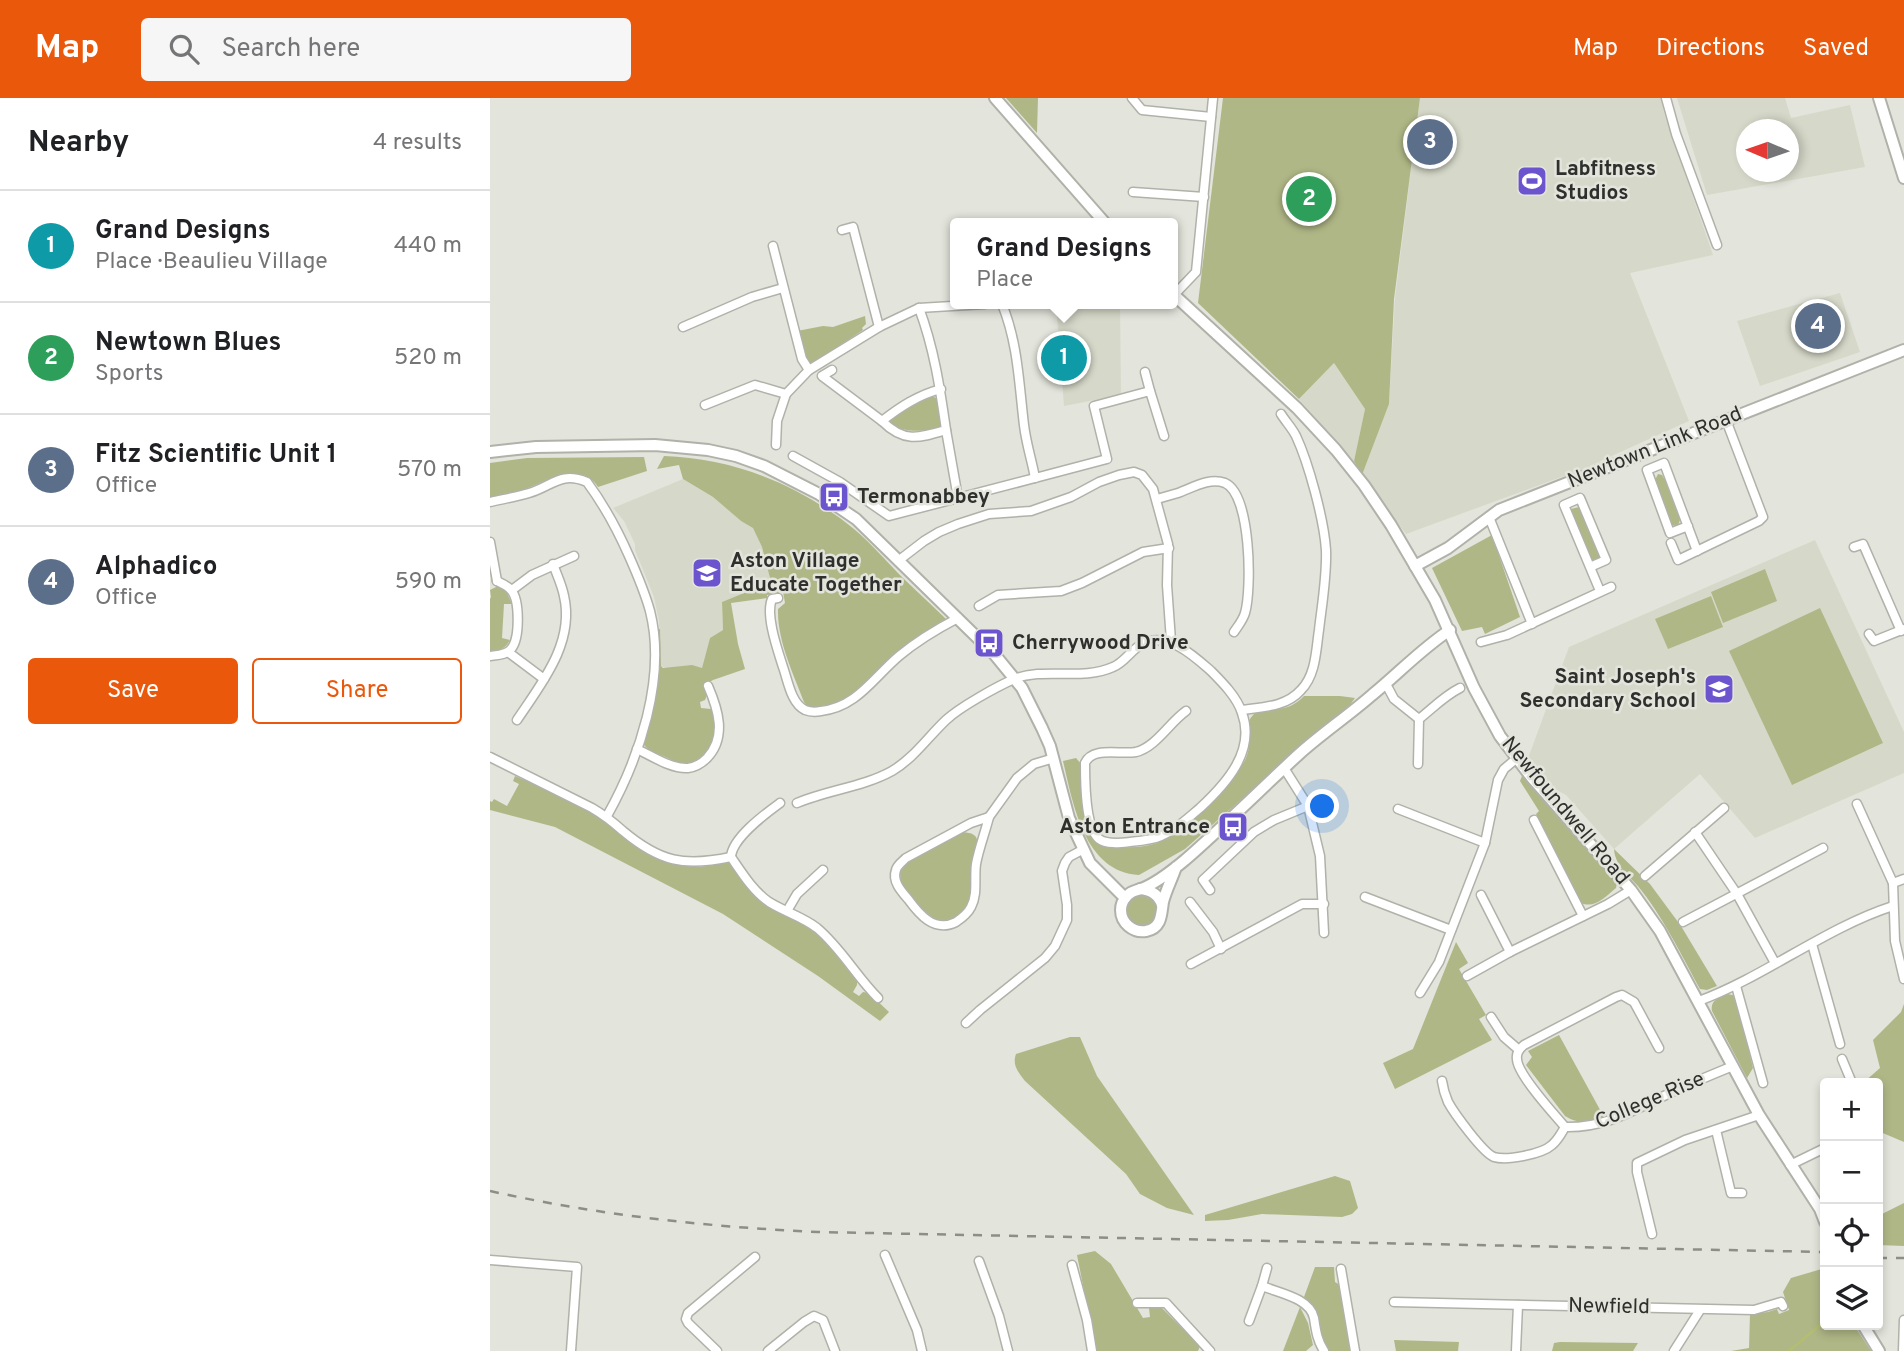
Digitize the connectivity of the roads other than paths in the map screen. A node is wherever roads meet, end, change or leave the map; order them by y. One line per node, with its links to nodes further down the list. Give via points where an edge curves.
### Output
1 (995, 98): 10 (street)
2 (1132, 98): 6 (street, via 1142,110)
3 (1213, 98): 6 (street)
4 (1666, 98): 12 (street)
5 (1879, 98): 7 (street)
6 (1211, 117): 9 (street)
7 (1904, 178)
8 (1133, 192): 9 (street)
9 (1204, 197): 15 (street, via 1196,272)
10 (1101, 218)
11 (842, 229): 21 (street, via 853,227)
12 (1717, 245)
13 (773, 246): 14 (street)
14 (783, 288): 20 (street); 23 (street)
15 (1178, 290)
16 (1178, 299): 52 (street, Newfoundwell Road, via 1297,408 1335,450 1391,524)
17 (950, 307): 18 (street)
18 (919, 309): 21 (street); 26 (street)
19 (1004, 309): 38 (street, via 1013,334)
20 (683, 327)
21 (879, 327): 23 (street)
22 (1904, 350): 31 (street, Newtown Link Road)
23 (809, 370): 28 (street)
24 (832, 370): 32 (street, via 822,376)
25 (1145, 372): 27 (street)
26 (941, 389): 32 (street, via 912,400); 33 (street)
27 (1150, 391): 34 (street); 38 (street, via 1094,406 1107,459)
28 (786, 394): 29 (street, via 755,385); 35 (street, via 777,421)
29 (705, 405)
30 (1280, 415): 76 (street, via 1300,448 1324,534 1317,642 1310,677 1300,692 1273,706)
31 (1726, 420): 42 (street, Newtown Link Road); 48 (street, via 1763,517)
32 (882, 421): 33 (street, via 893,432 909,437)
33 (946, 430): 39 (street)
34 (1164, 436)
35 (776, 445)
36 (490, 452): 50 (street, via 655,445 736,456 819,494 856,519)
37 (793, 456): 39 (street, via 889,516)
38 (1035, 478): 39 (street)
39 (958, 498)
40 (1157, 499): 47 (street); 50 (street, via 1142,475 1119,475 1040,509 989,514 958,524); 64 (street, via 1209,482 1226,484 1235,492 1250,555 1247,603)
41 (490, 502): 79 (street, via 530,493 559,479 578,478 593,490 621,539 651,613 653,676)
42 (1489, 517): 52 (street, Newtown Link Road); 61 (street)
43 (1688, 526): 43 (street, via 1664,463 1647,470 1670,533); 48 (street)
44 (490, 542): 54 (street)
45 (1671, 543): 48 (street, via 1678,560)
46 (1854, 547): 62 (street, via 1863,544)
47 (1169, 548): 59 (street, via 1143,552 1061,592 999,595); 66 (street)
48 (1697, 551)
49 (574, 555): 51 (street)
50 (898, 561): 60 (street)
51 (553, 565): 56 (street); 70 (street, via 566,614 559,650)
52 (1415, 566): 63 (street, Newfoundwell Road)
53 (1590, 567): 53 (street, via 1564,505 1580,498 1606,560); 57 (street)
54 (493, 582): 56 (street)
55 (1611, 587): 57 (street)
56 (512, 590): 68 (street, via 517,630)
57 (1600, 591): 61 (street)
58 (778, 598): 60 (street, via 772,599 770,612 781,661 798,704 812,712 848,703 925,636)
59 (979, 607)
60 (958, 618): 71 (street)
61 (1532, 624): 67 (street)
62 (1902, 630): 65 (street, via 1874,641)
63 (1450, 631): 72 (street); 82 (street, Newfoundwell Road, via 1479,698)
64 (1234, 632)
65 (1869, 634)
66 (1171, 641): 71 (street, via 1141,645 1113,667); 76 (street, via 1213,673)
67 (1481, 642)
68 (508, 652): 69 (street); 70 (street)
69 (490, 656)
70 (544, 679): 78 (street)
71 (1015, 679): 81 (street); 86 (street, via 956,712 891,771)
72 (1386, 684): 77 (street, via 1394,699); 84 (street)
73 (708, 686): 79 (street, via 719,733 704,762 679,767)
74 (1460, 688): 77 (street)
75 (1186, 710): 76 (street, via 1146,748 1087,758 1089,818 1101,841 1125,843 1160,837 1210,799 1241,757)
76 (1242, 710)
77 (1419, 719): 83 (street)
78 (517, 720)
79 (637, 749): 91 (street)
80 (490, 757): 91 (street)
81 (1054, 758): 92 (street, via 1034,764 1017,778); 97 (street, via 1069,818)
82 (1516, 759): 95 (street, via 1498,780); 108 (street, Newfoundwell Road)
83 (1418, 764)
84 (1284, 768): 88 (street); 99 (street)
85 (780, 803): 98 (street, via 745,833 731,849)
86 (797, 803)
87 (1857, 804): 105 (street)
88 (1308, 806): 104 (street, via 1254,832); 114 (street, via 1320,856)
89 (1724, 808): 94 (street)
90 (1398, 809): 95 (street)
91 (607, 816): 98 (street, via 662,856 690,862)
92 (989, 817): 92 (street, via 970,908 954,923 929,922 897,885 898,864)
93 (1534, 820): 118 (street)
94 (1695, 832): 102 (street); 109 (street)
95 (1485, 843): 120 (street)
96 (1823, 848): 109 (street)
97 (1084, 849): 112 (street, via 1090,863); 134 (street, via 1069,857 1062,871 1067,920 1055,946)
98 (731, 857): 117 (street, via 758,893)
99 (1176, 867): 106 (street); 115 (street)
100 (823, 870): 117 (street, via 797,894)
101 (1197, 871): 104 (street)
102 (1645, 876)
103 (1904, 879): 105 (street)
104 (1203, 880): 107 (street)
105 (1893, 883): 116 (street)
106 (1140, 889): 112 (street); 115 (street, via 1157,895)
107 (1210, 890)
108 (1631, 890): 118 (street); 132 (street, Newfoundwell Road)
109 (1737, 894): 119 (street); 125 (street)
110 (1481, 895): 124 (street)
111 (1365, 897): 120 (street)
112 (1125, 898): 115 (street, via 1123,919 1136,930 1158,924)
113 (1190, 902): 123 (street)
114 (1324, 904): 121 (street); 123 (street, via 1302,904)
115 (1162, 905)
116 (1893, 906): 122 (street); 128 (street)
117 (787, 911): 131 (street, via 829,939)
118 (1583, 916): 124 (street)
119 (1684, 922)
120 (1451, 930): 130 (street)
121 (1324, 933)
122 (1812, 944): 125 (street); 135 (street)
123 (1222, 949): 126 (street)
124 (1510, 952): 127 (street)
125 (1775, 963): 129 (street)
126 (1191, 964)
127 (1466, 976)
128 (1904, 979)
129 (1736, 986): 132 (street); 142 (street)
130 (1420, 993)
131 (878, 998)
132 (1699, 1001): 139 (street, Newfoundwell Road)
133 (1492, 1017): 137 (street, College Rise)
134 (966, 1023)
135 (1840, 1044)
136 (1659, 1048): 137 (street, via 1634,1002 1622,995)
137 (1519, 1050): 144 (street, College Rise, via 1520,1071)
138 (1842, 1059): 140 (street)
139 (1733, 1066): 143 (street, Newfoundwell Road); 144 (street, College Rise, via 1621,1116 1585,1127)
140 (1850, 1078)
141 (1442, 1081): 144 (street, College Rise, via 1452,1108 1494,1157 1551,1147)
142 (1763, 1083)
143 (1759, 1115): 145 (street); 147 (street, Newfoundwell Road)
144 (1565, 1127)
145 (1716, 1130): 148 (street, via 1731,1193); 150 (street, via 1637,1163)
146 (1820, 1150): 147 (street)
147 (1790, 1165): 149 (street, Newfoundwell Road)
148 (1742, 1193)
149 (1820, 1209)
150 (1652, 1234)
151 (885, 1255): 172 (street)
152 (755, 1257): 169 (street, via 688,1313 688,1323)
153 (490, 1260): 168 (street, via 577,1267)
154 (979, 1261): 173 (street)
155 (1072, 1265): 174 (street)
156 (1267, 1268): 158 (street)
157 (1341, 1269): 176 (street)
158 (1262, 1286): 165 (street); 175 (street, via 1307,1305)
159 (1394, 1302): 161 (street, Newfield)
160 (1138, 1303): 167 (street, via 1166,1303)
161 (1518, 1305): 163 (street, Newfield); 177 (street)
162 (1783, 1306): 163 (street, Newfield, via 1782,1302 1754,1310)
163 (1700, 1310): 178 (street)
164 (1904, 1320): 180 (street)
165 (1249, 1321)
166 (1866, 1330): 179 (street)
167 (1205, 1350)
168 (571, 1351)
169 (717, 1351)
170 (768, 1351): 171 (street, via 814,1316 823,1320)
171 (835, 1351)
172 (922, 1351)
173 (1008, 1351)
174 (1092, 1351)
175 (1324, 1351)
176 (1355, 1351)
177 (1516, 1351)
178 (1674, 1351)
179 (1879, 1351)
180 (1903, 1351)

